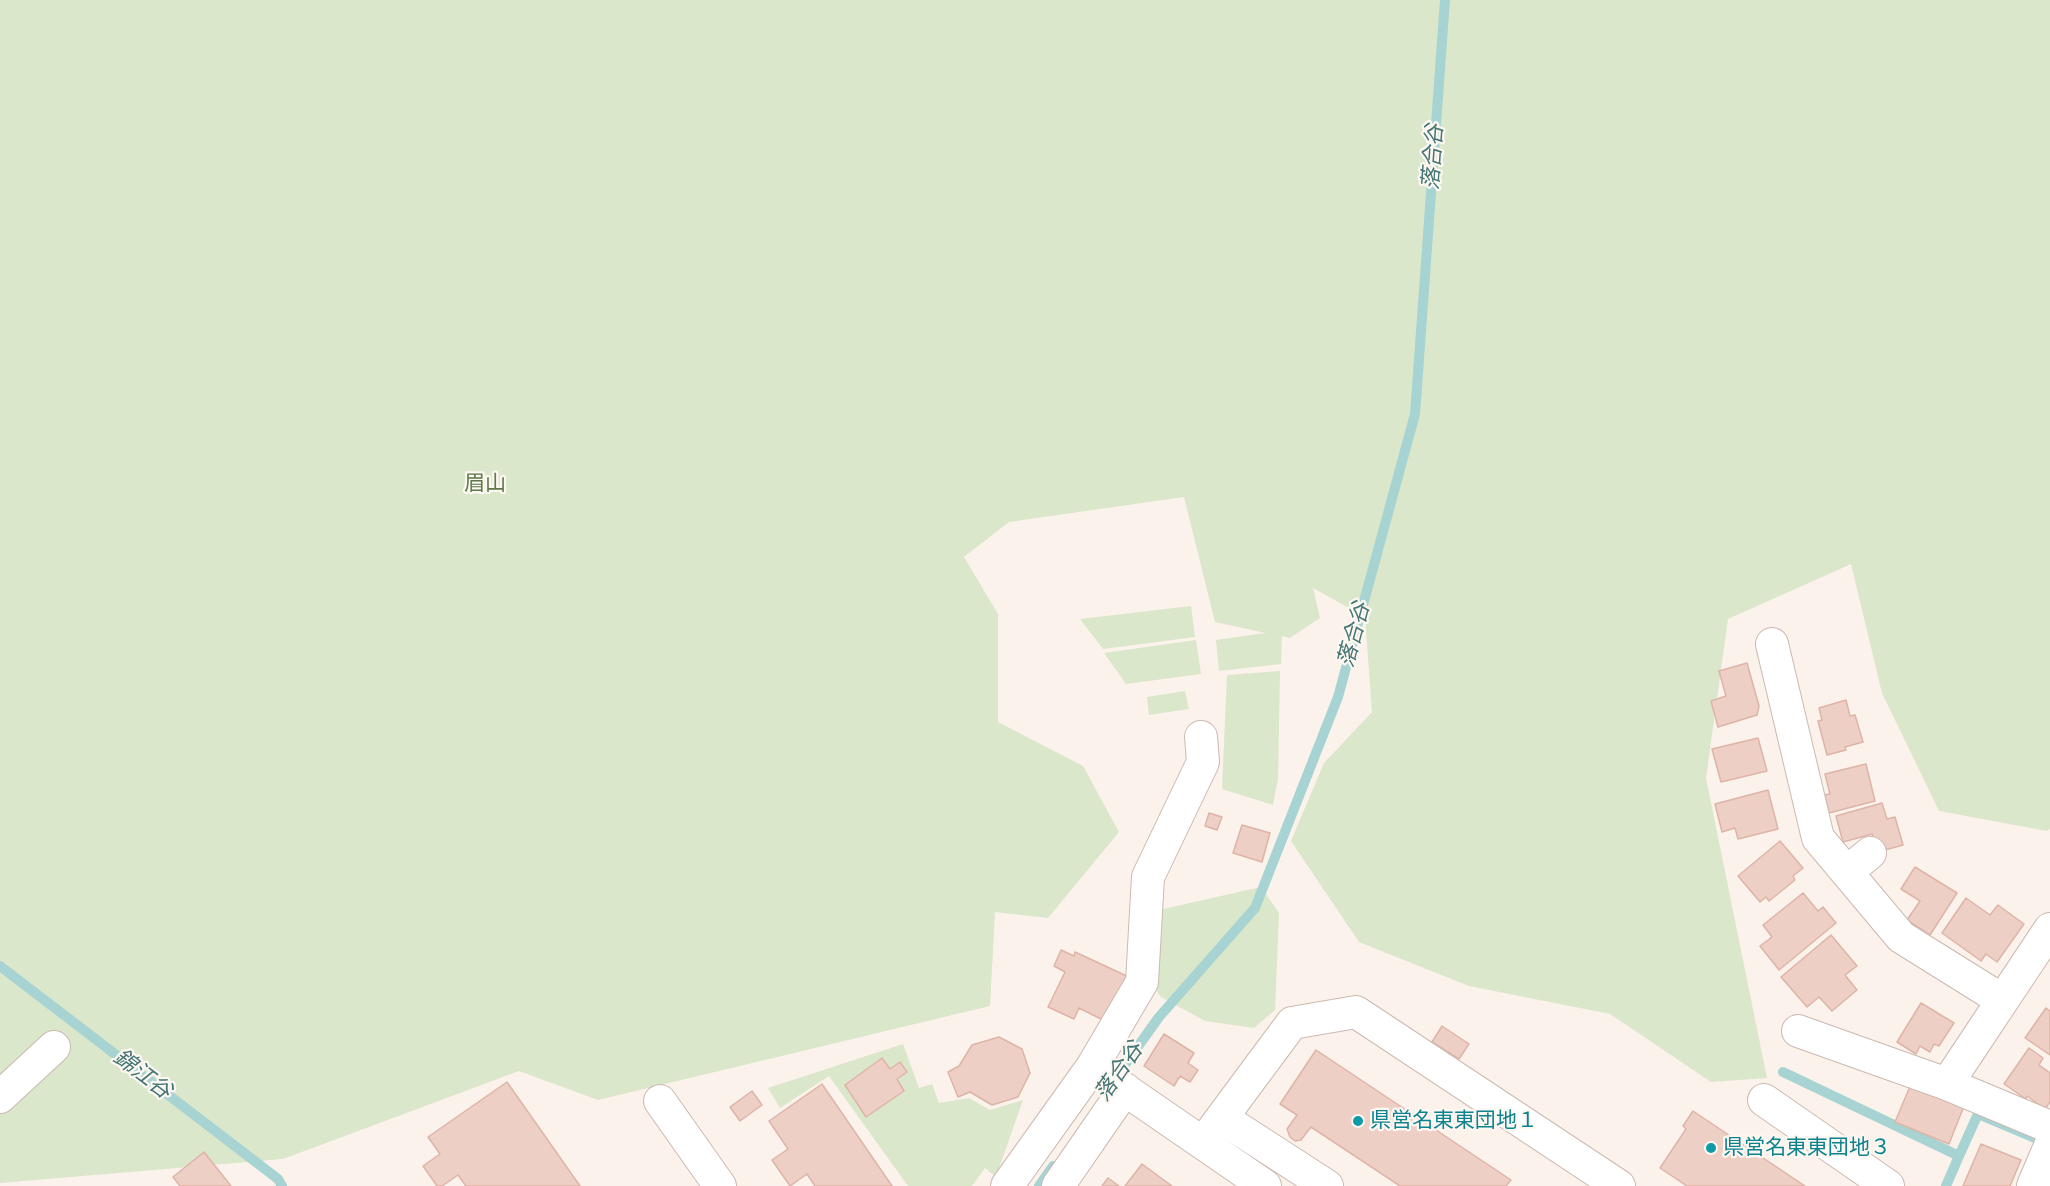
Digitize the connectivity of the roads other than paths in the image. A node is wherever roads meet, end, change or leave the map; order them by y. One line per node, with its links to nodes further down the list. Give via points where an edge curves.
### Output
1 (1772, 644): 4 (street, via 1818,838 1858,862 1901,937)
2 (1201, 737): 7 (street, via 1203,762 1148,877 1142,982)
3 (2050, 929): 4 (street)
4 (2002, 1000): 8 (street)
5 (1798, 1031): 8 (street)
6 (54, 1047): 9 (street)
7 (1110, 1079): 14 (street); 17 (street); 18 (street)
8 (1947, 1084): 13 (street)
9 (0, 1098)
10 (1764, 1100): 22 (street)
11 (660, 1101): 16 (street)
12 (1222, 1118): 14 (street); 20 (street); 21 (street, via 1292,1023 1356,1012)
13 (2050, 1127)
14 (1203, 1143): 19 (street)
15 (2050, 1146): 23 (street)
16 (720, 1186)
17 (1007, 1186)
18 (1058, 1186)
19 (1265, 1186)
20 (1327, 1186)
21 (1620, 1186)
22 (1888, 1186)
23 (2033, 1186)

